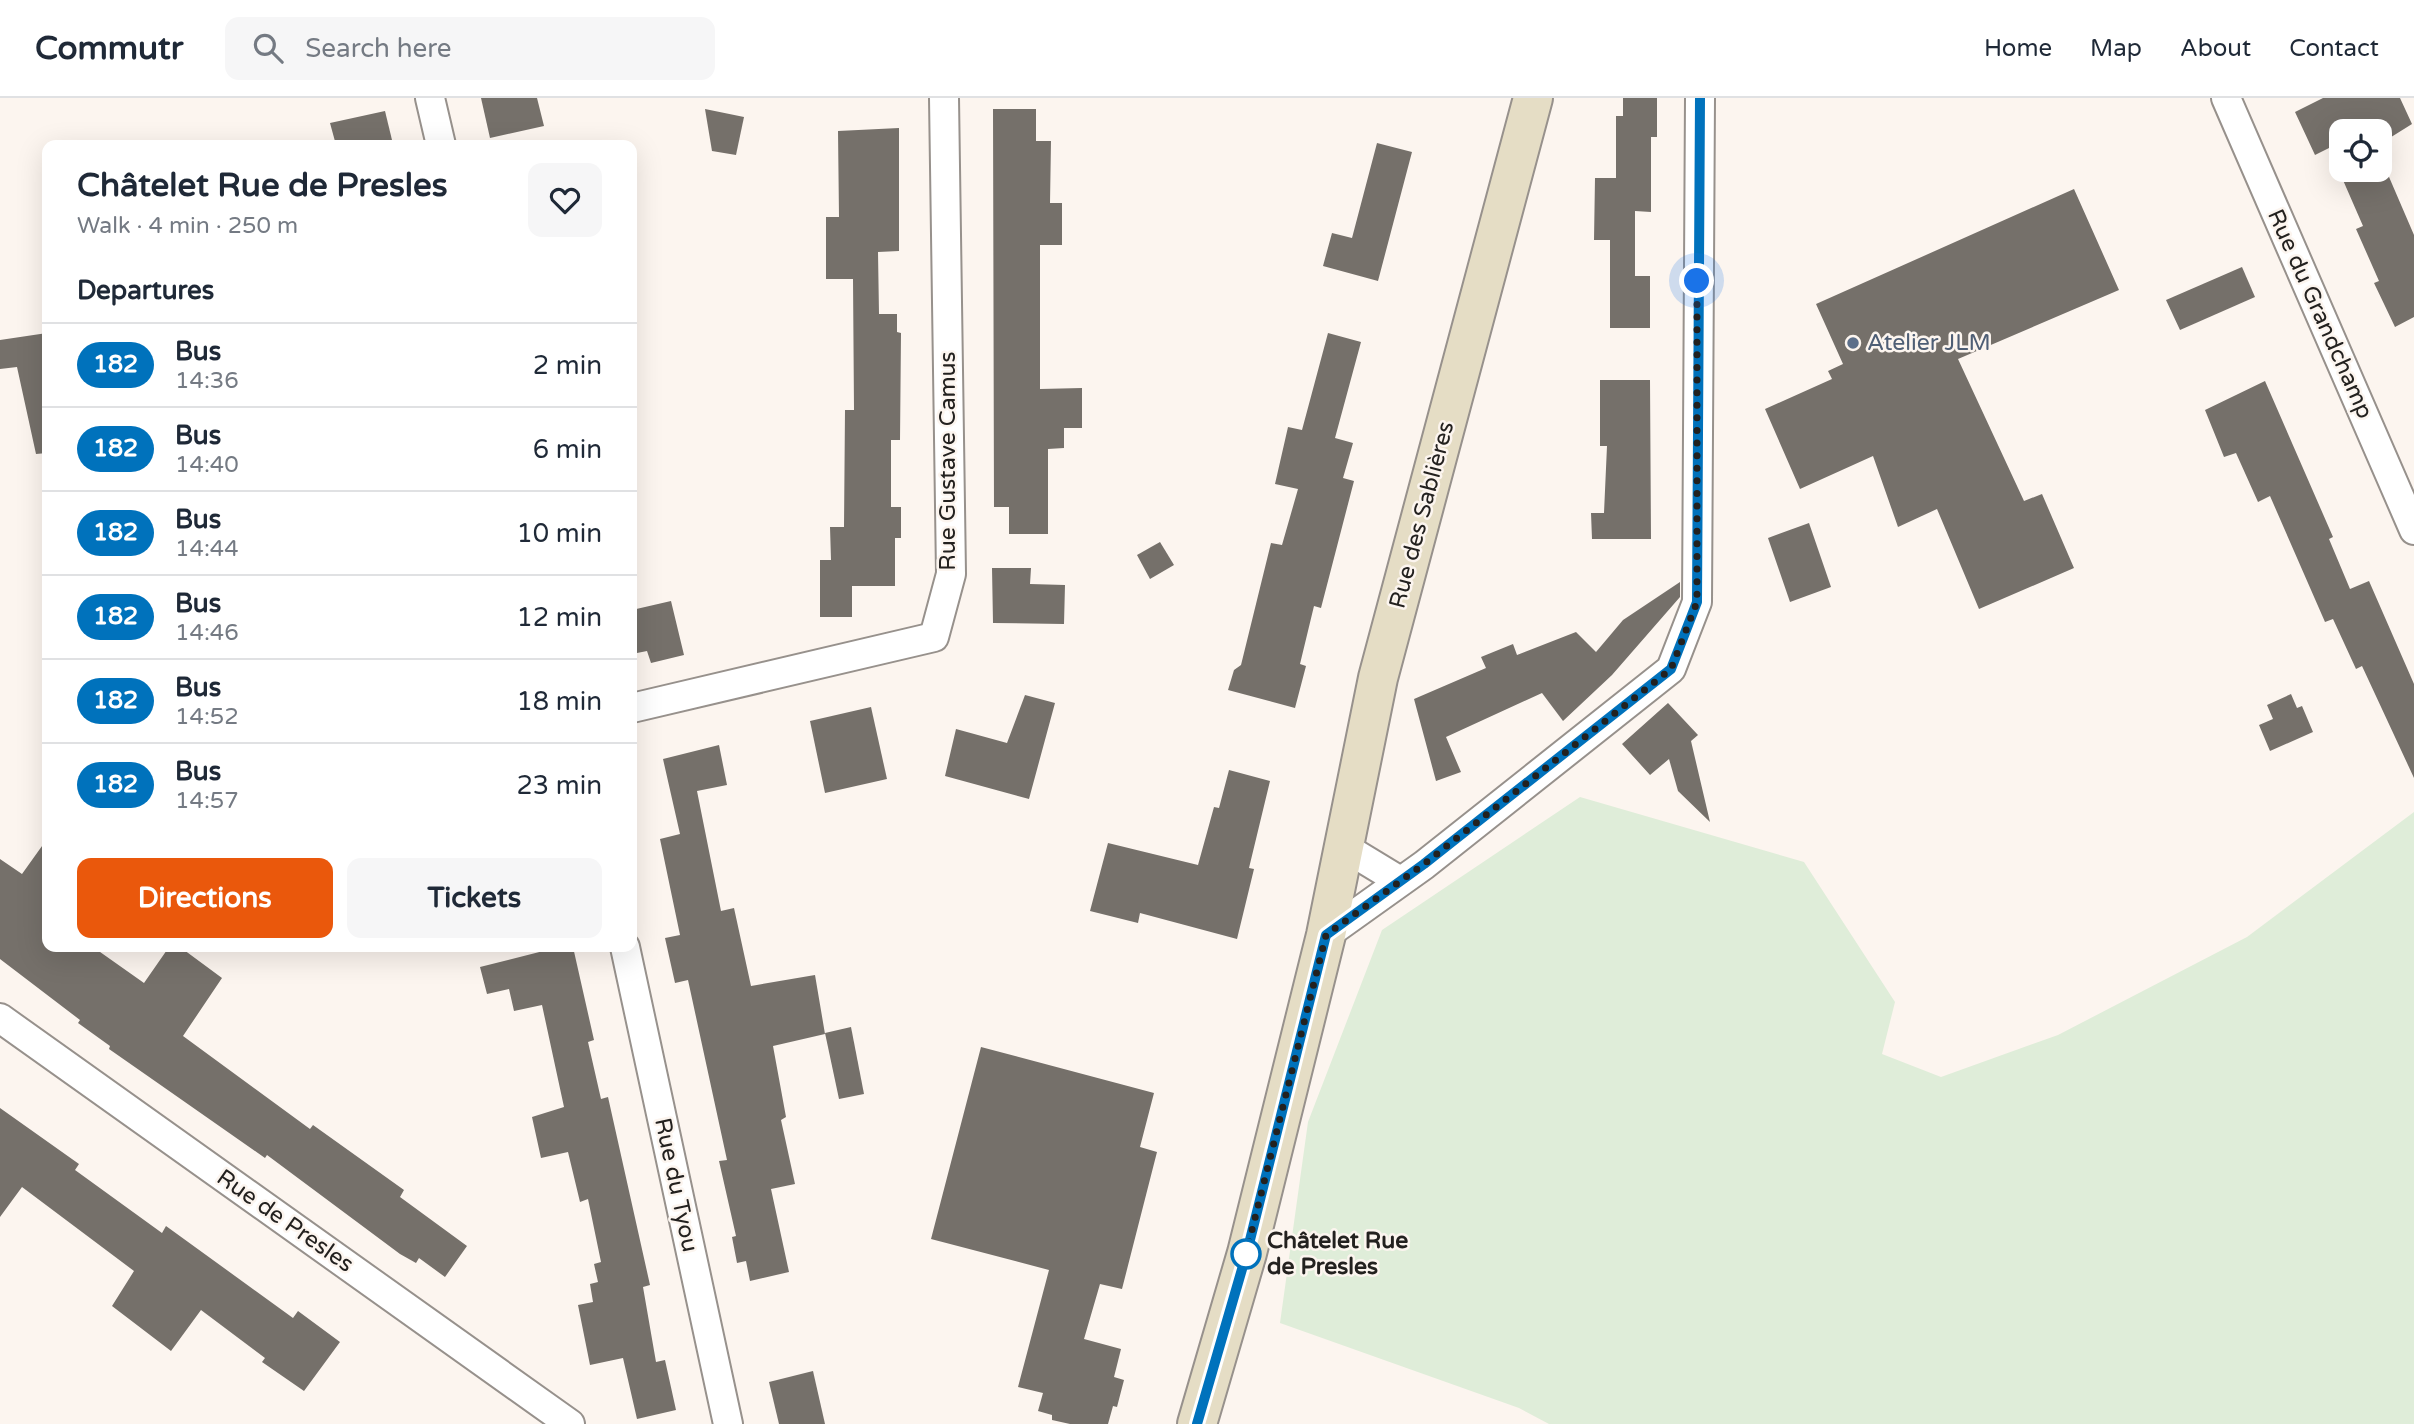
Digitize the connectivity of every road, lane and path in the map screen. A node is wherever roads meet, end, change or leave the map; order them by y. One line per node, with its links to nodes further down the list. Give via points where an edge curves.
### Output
1 (430, 98): 6 (street)
2 (944, 98): 8 (street, Rue Gustave Camus, via 951,574 934,637)
3 (1533, 98): 9 (main road, Rue des Sablières, via 1378,678)
4 (1700, 98): 10 (street, via 1697,602 1671,669)
5 (2226, 98): 7 (street, Rue du Grandchamp)
6 (440, 140)
7 (2414, 530)
8 (637, 707)
9 (1344, 847): 10 (street); 11 (main road, Rue des Sablières)
10 (1400, 881): 11 (street)
11 (1326, 935): 16 (main road, Rue des Sablières, via 1247,1252)
12 (626, 952): 15 (street, Rue du Tyou)
13 (0, 1018): 14 (street, Rue de Presles)
14 (570, 1424)
15 (727, 1424)
16 (1197, 1424)

